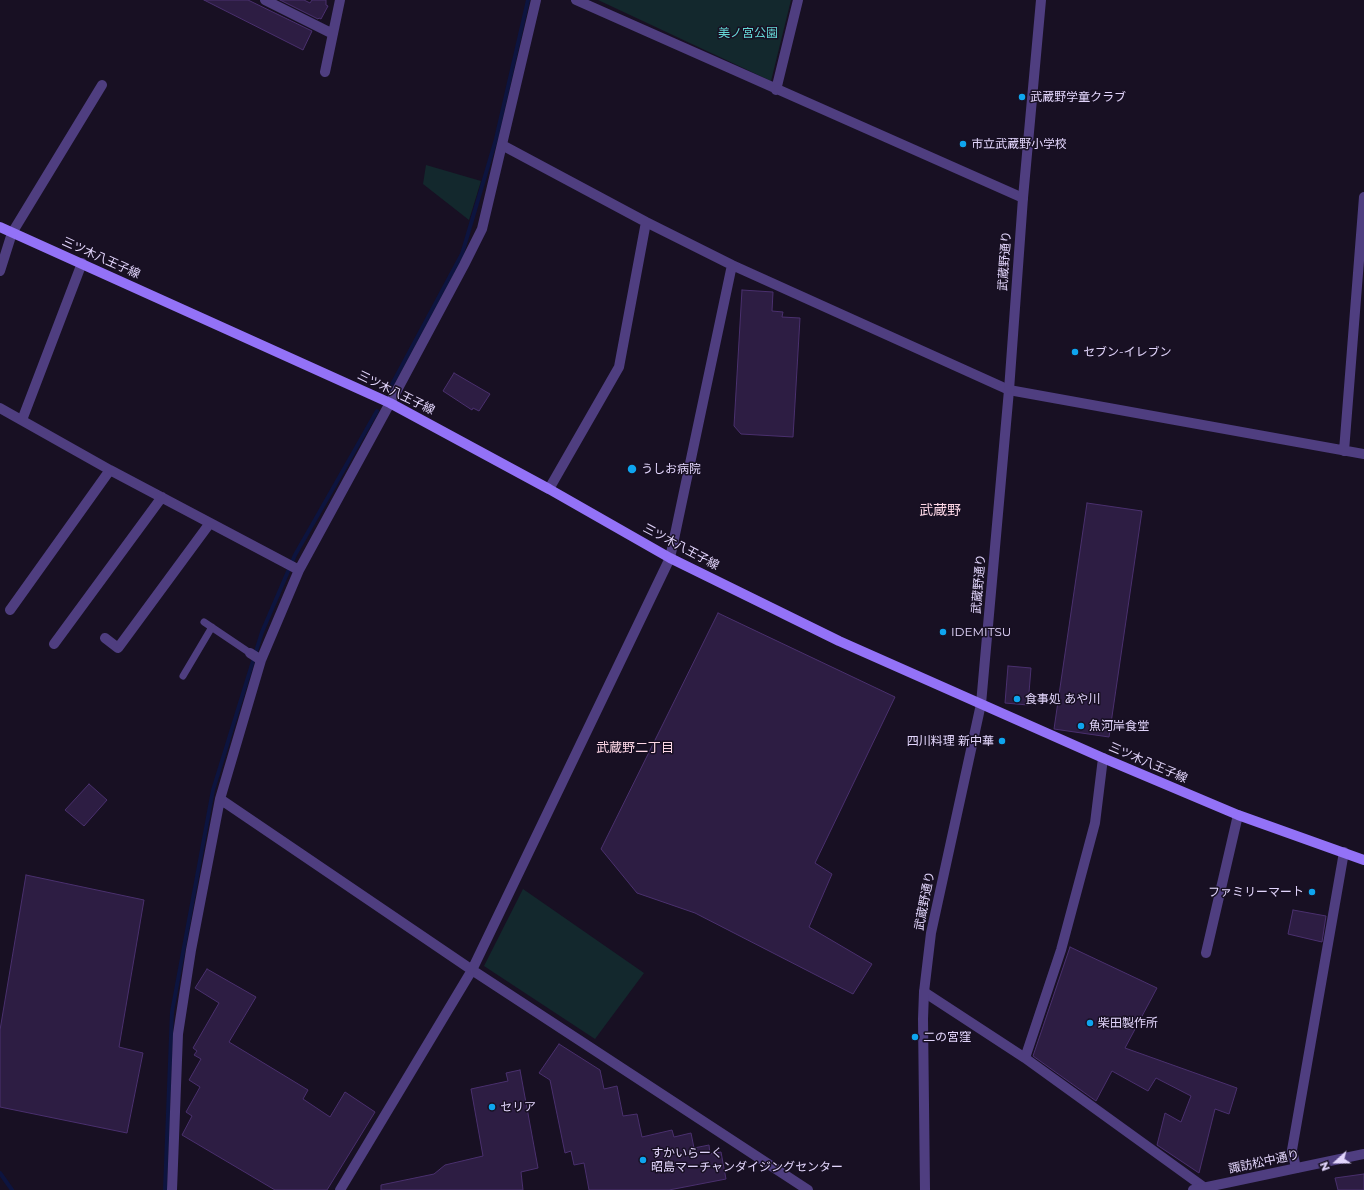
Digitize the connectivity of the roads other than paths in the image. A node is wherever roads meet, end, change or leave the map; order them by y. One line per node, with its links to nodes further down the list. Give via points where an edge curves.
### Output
1 (265, 0): 7 (street)
2 (340, 0): 7 (street)
3 (536, 0): 11 (street)
4 (576, 0): 10 (street)
5 (798, 0): 10 (street)
6 (1041, 0): 13 (street, 武蔵野通り)
7 (333, 34): 8 (street)
8 (325, 72)
9 (102, 84): 16 (street)
10 (776, 90): 13 (street)
11 (502, 145): 14 (street); 21 (street, via 482,229)
12 (1364, 196): 24 (street)
13 (1023, 198): 20 (street, 武蔵野通り)
14 (646, 222): 18 (street); 27 (street, via 619,367)
15 (0, 227): 16 (main road, 三ツ木八王子線)
16 (12, 233): 17 (main road, 三ツ木八王子線); 19 (street)
17 (82, 263): 21 (main road, 三ツ木八王子線); 23 (street)
18 (732, 265): 20 (street); 30 (street)
19 (0, 271)
20 (1009, 390): 24 (street); 39 (street, 武蔵野通り)
21 (390, 404): 27 (main road, 三ツ木八王子線); 31 (street)
22 (1, 411): 23 (street)
23 (22, 420): 26 (street)
24 (1344, 451): 25 (street)
25 (1364, 454)
26 (110, 470): 28 (street); 32 (street)
27 (549, 488): 30 (main road, 三ツ木八王子線)
28 (162, 497): 29 (street); 36 (street)
29 (210, 523): 31 (street); 35 (street, via 118,648)
30 (670, 558): 39 (main road, 三ツ木八王子線, via 839,641); 46 (street)
31 (297, 569): 37 (street)
32 (10, 610)
33 (204, 622): 34 (lane)
34 (212, 627): 37 (lane); 38 (lane)
35 (105, 638)
36 (54, 644)
37 (256, 657): 41 (street)
38 (183, 676)
39 (981, 704): 40 (main road, 三ツ木八王子線); 47 (street, 武蔵野通り, via 932,933)
40 (1104, 758): 42 (main road, 三ツ木八王子線); 48 (street, via 1093,830 1061,950)
41 (220, 799): 46 (street); 52 (street, via 178,1034)
42 (1238, 815): 43 (main road, 三ツ木八王子線); 45 (street)
43 (1344, 852): 44 (main road, 三ツ木八王子線); 50 (street, via 1292,1150)
44 (1364, 860)
45 (1206, 953)
46 (472, 970): 53 (street); 54 (street)
47 (924, 992): 48 (street); 55 (street, 武蔵野通り)
48 (1025, 1058): 51 (street)
49 (1364, 1154): 50 (street, 諏訪松中通り)
50 (1296, 1168): 51 (street, 諏訪松中通り)
51 (1205, 1188): 56 (street, 諏訪松中通り)
52 (172, 1190)
53 (340, 1190)
54 (808, 1190)
55 (926, 1190)
56 (1193, 1190)

